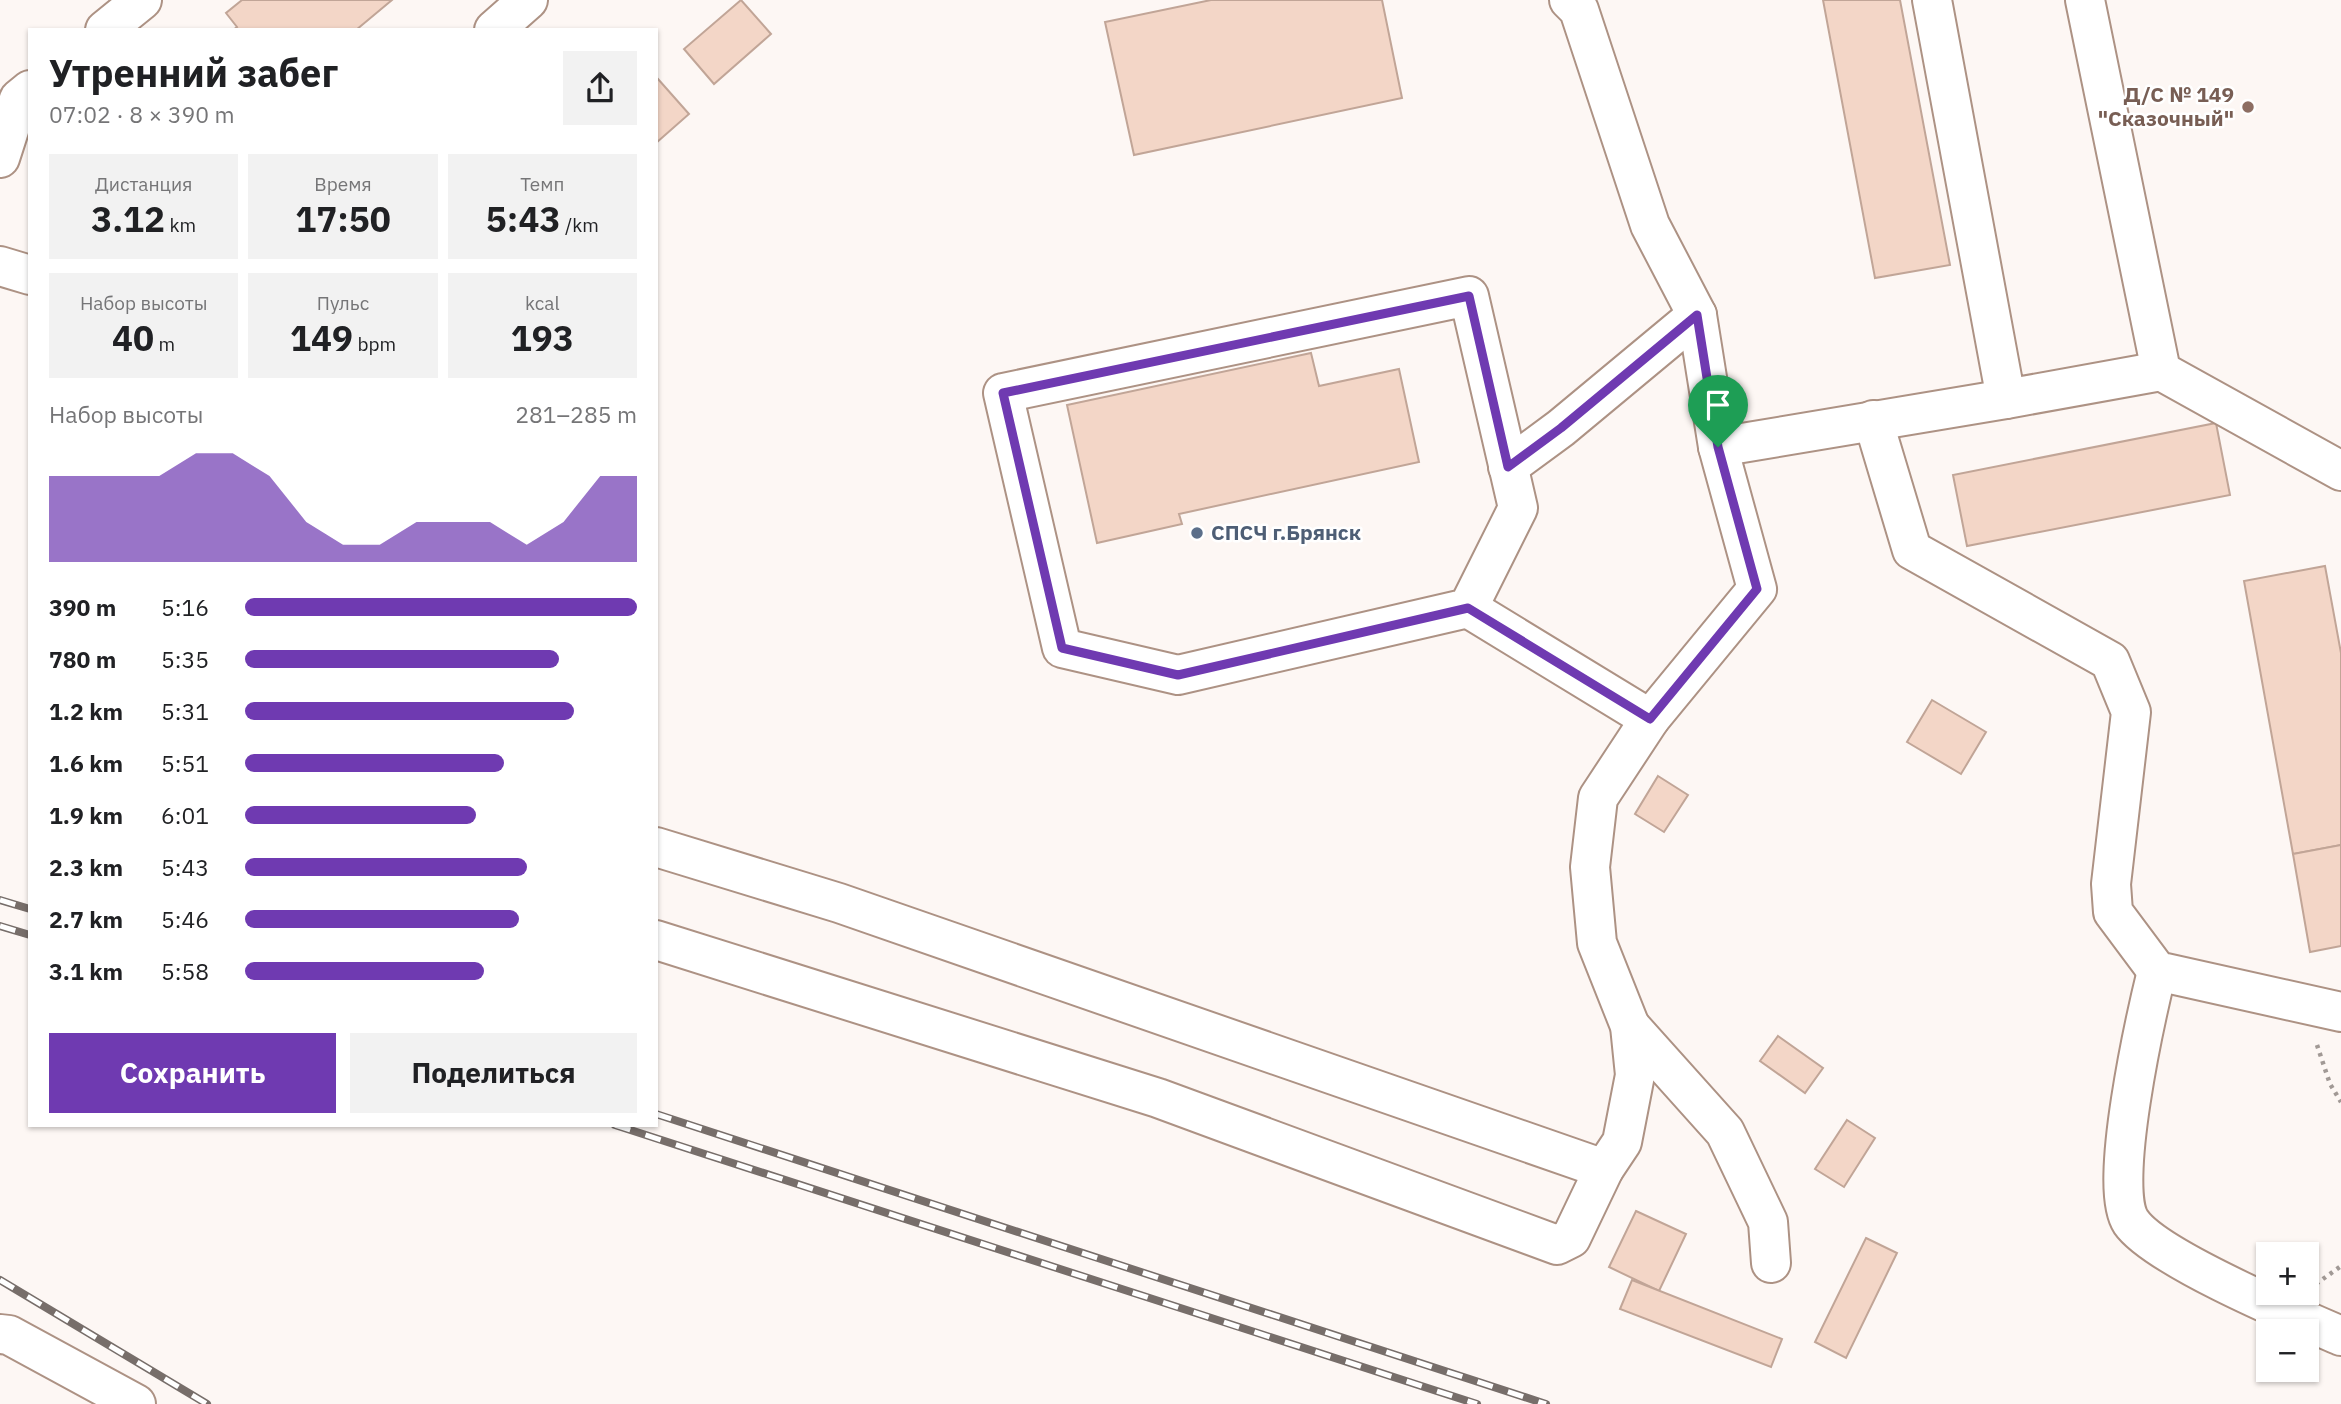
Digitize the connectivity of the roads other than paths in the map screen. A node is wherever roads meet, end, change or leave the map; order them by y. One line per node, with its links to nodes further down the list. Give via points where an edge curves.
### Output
1 (142, 0): 6 (street)
2 (528, 0): 7 (street)
3 (1932, 0): 14 (street)
4 (2085, 0): 13 (street)
5 (1578, 3): 12 (street, via 1650,225)
6 (107, 28)
7 (496, 28)
8 (28, 92): 9 (street, via 19,99)
9 (0, 158)
10 (0, 266): 11 (street)
11 (28, 274)
12 (1697, 315): 16 (street); 17 (street)
13 (2161, 371): 14 (street); 18 (street)
14 (2006, 399): 15 (street)
15 (1873, 419): 16 (street); 23 (street, via 1912,550 2110,661 2131,712 2111,884 2113,912)
16 (1718, 447): 20 (street, via 1757,589)
17 (1508, 467): 19 (street, via 1518,509); 19 (street, via 1469,296 1003,393 1062,648 1178,675)
18 (2341, 471)
19 (1468, 608): 20 (street)
20 (1650, 719): 25 (street, via 1598,798 1590,867 1597,943)
21 (658, 848): 26 (street, via 839,903)
22 (658, 941): 26 (street, via 1158,1098 1557,1245 1571,1238)
23 (2157, 971): 24 (street); 29 (street, via 2131,1091 2123,1190 2131,1222 2160,1247 2278,1309)
24 (2323, 1008)
25 (1630, 1026): 26 (street, via 1635,1075 1622,1142); 27 (street, via 1725,1132 1768,1222)
26 (1604, 1169)
27 (1771, 1263)
28 (0, 1334): 30 (street)
29 (2341, 1336)
30 (136, 1404)

